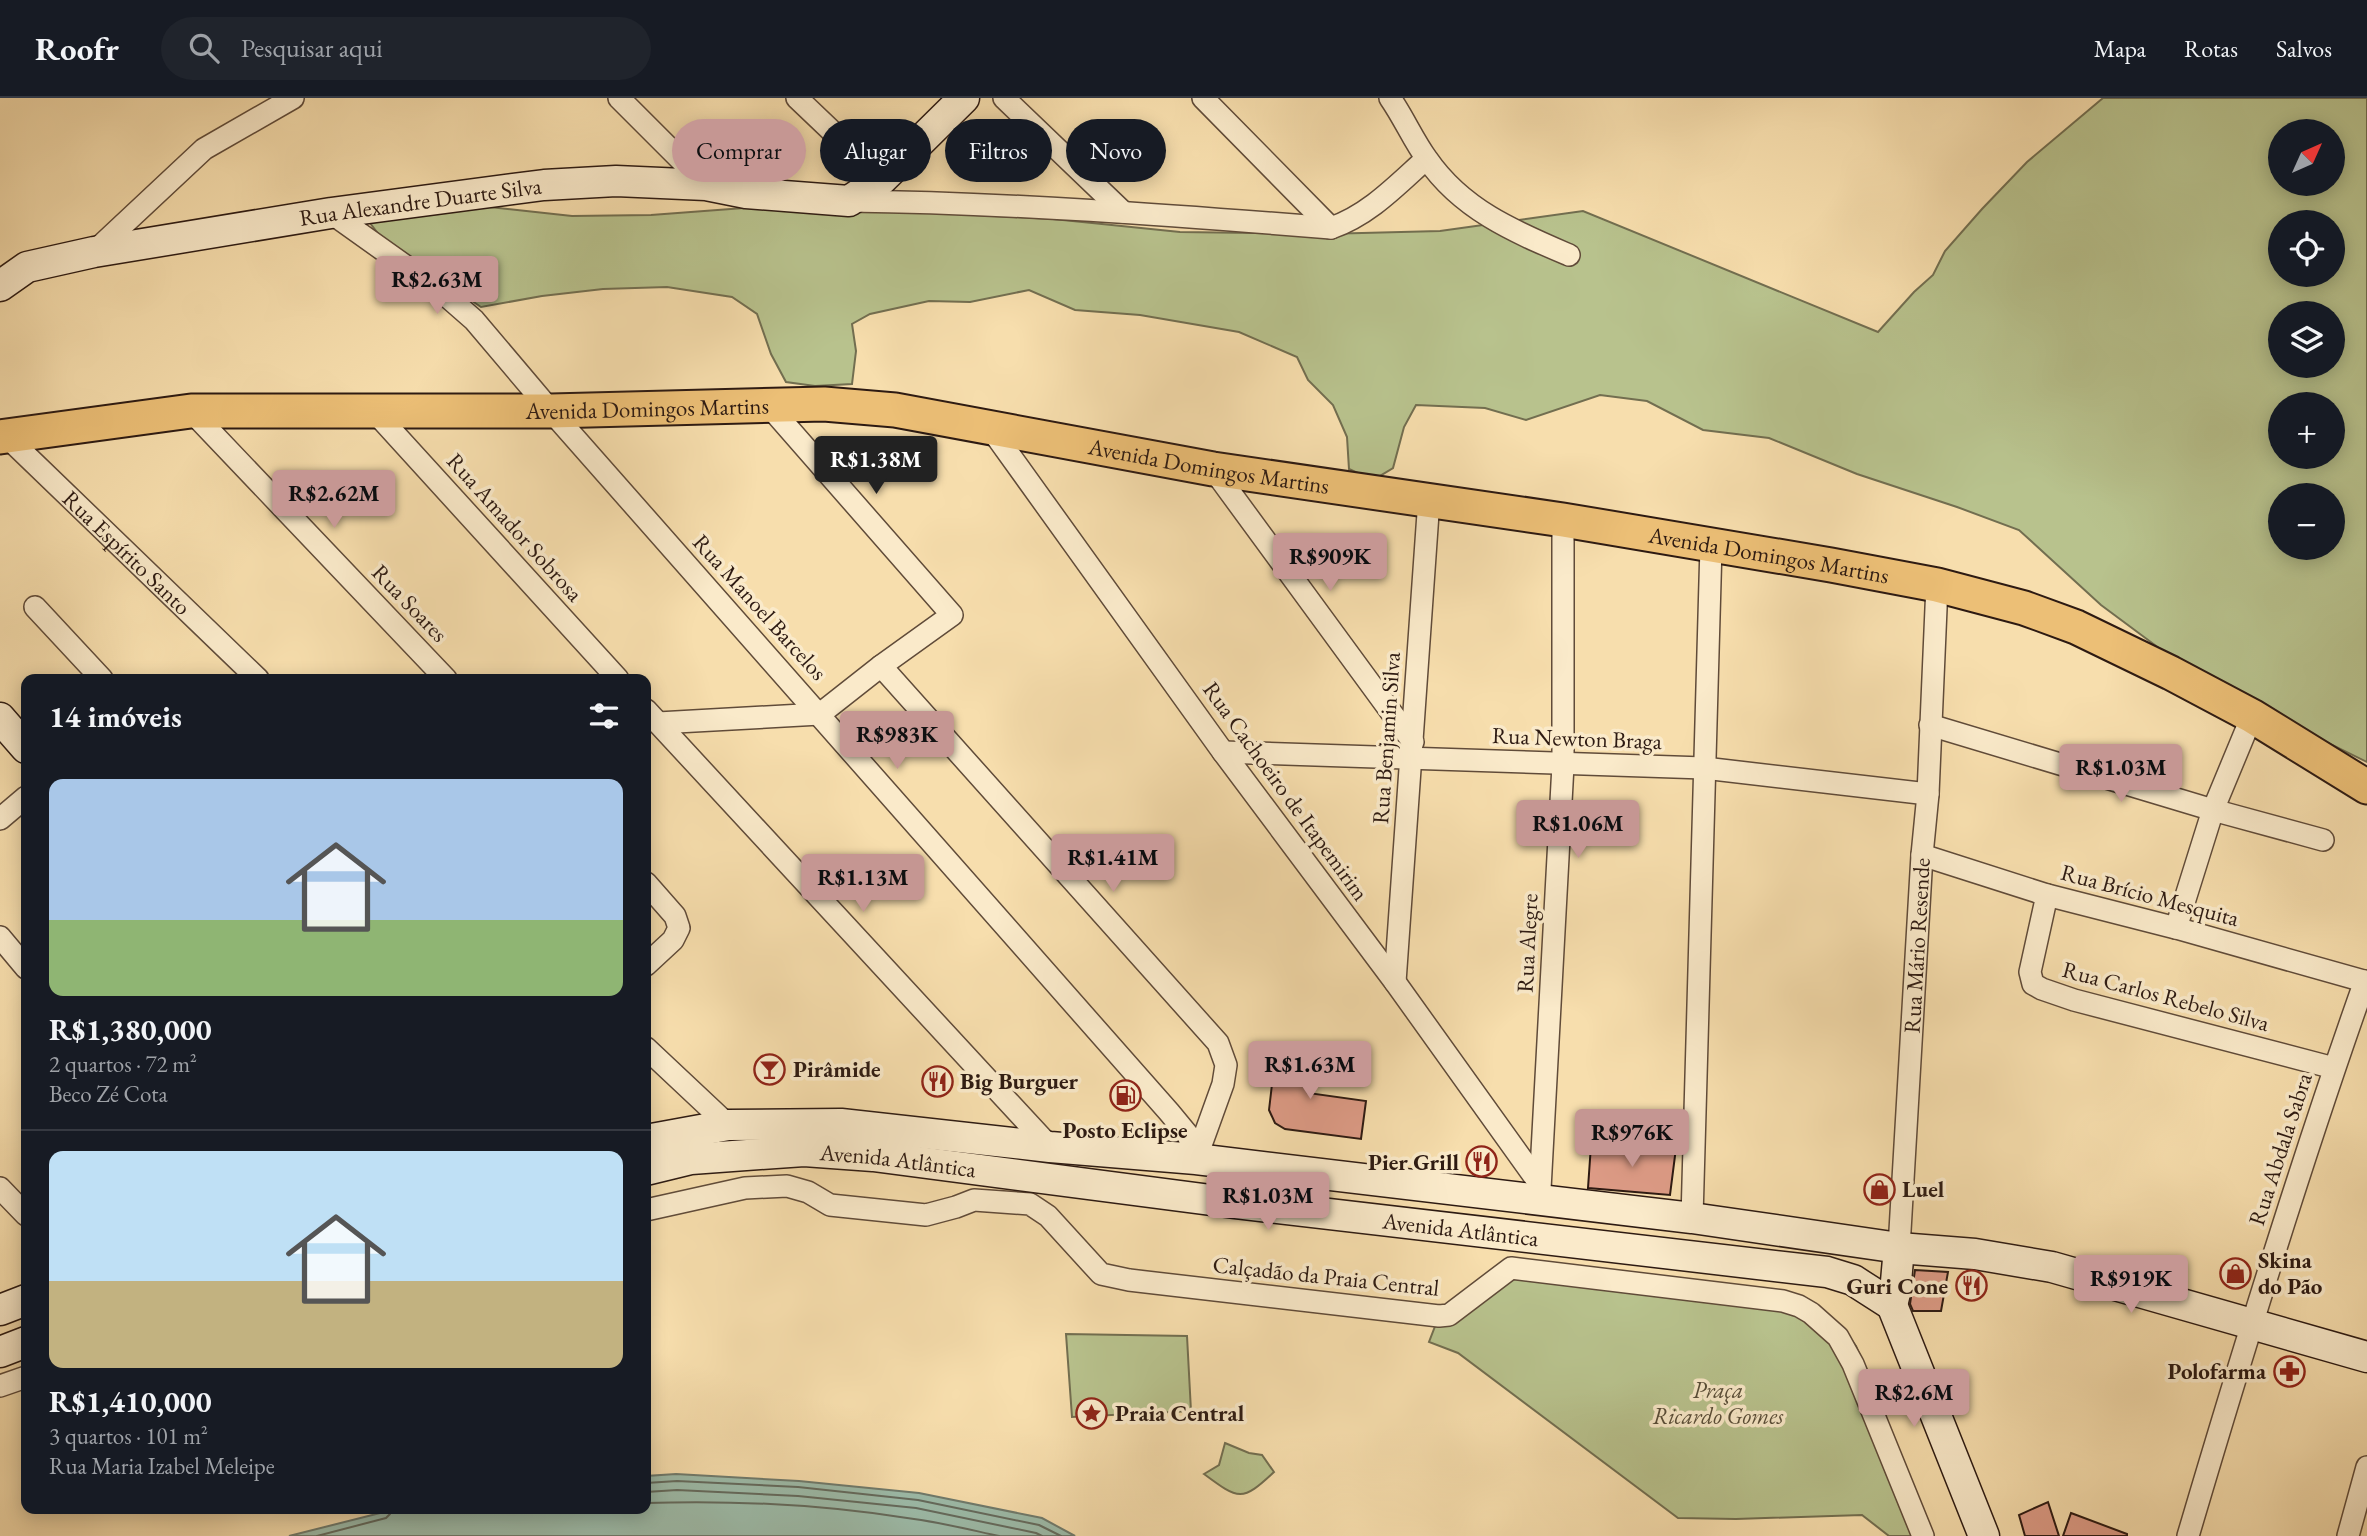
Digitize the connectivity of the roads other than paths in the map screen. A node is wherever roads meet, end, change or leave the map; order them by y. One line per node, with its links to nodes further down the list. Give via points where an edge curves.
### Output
1 (293, 98): 17 (street, via 204,149)
2 (619, 98): 12 (street)
3 (797, 98): 8 (street)
4 (964, 98): 9 (street)
5 (1004, 98): 14 (street)
6 (1203, 98): 16 (street)
7 (1390, 98): 10 (street)
8 (820, 120)
9 (931, 131)
10 (1426, 159): 16 (street, via 1365,212); 18 (street, via 1460,196 1501,226)
11 (878, 182): 13 (street)
12 (706, 185): 13 (street, Rua Alexandre Duarte Silva, via 746,193); 15 (street, Rua Alexandre Duarte Silva, via 616,181 544,185)
13 (849, 201): 14 (street)
14 (1123, 212): 16 (street)
15 (331, 214): 17 (street, Rua Alexandre Duarte Silva); 23 (street, Rua Manoel Barcelos, via 474,320)
16 (1331, 228)
17 (94, 252): 19 (street, Rua Alexandre Duarte Silva, via 27,267)
18 (1569, 256)
19 (0, 286)
20 (768, 405): 23 (main road, Avenida Domingos Martins); 24 (main road, Avenida Domingos Martins, via 824,404 895,411); 32 (street, via 952,615)
21 (373, 410): 22 (main road, Avenida Domingos Martins); 23 (main road, Avenida Domingos Martins); 36 (street, Rua Amador Sobrosa)
22 (191, 411): 25 (main road, Avenida Domingos Martins); 35 (street, Rua Soares)
23 (551, 411): 37 (street, Rua Manoel Barcelos)
24 (991, 429): 26 (main road, Avenida Domingos Martins); 44 (street, Rua Cachoeiro de Itapemirim)
25 (2, 433): 34 (street, Rua Espírito Santo)
26 (1213, 468): 27 (main road, Avenida Domingos Martins); 43 (street)
27 (1429, 499): 28 (main road, Avenida Domingos Martins); 43 (street, Rua Benjamin Silva)
28 (1563, 520): 29 (main road, Avenida Domingos Martins); 45 (street, Rua Alegre)
29 (1711, 546): 30 (main road, Avenida Domingos Martins); 46 (street)
30 (1937, 585): 39 (main road, Avenida Domingos Martins, via 2024,608 2076,628); 41 (street, Rua Mário Resende)
31 (35, 607): 33 (street)
32 (881, 666): 37 (street); 67 (street, via 1218,1043 1226,1066 1223,1084)
33 (97, 674)
34 (253, 674)
35 (441, 674)
36 (613, 674)
37 (820, 714): 38 (street); 67 (street, Rua Manoel Barcelos, via 1188,1135)
38 (652, 716): 66 (street)
39 (2252, 716): 47 (main road, Avenida Domingos Martins); 50 (street)
40 (0, 718): 42 (street)
41 (1930, 725): 48 (street, Rua Mário Resende); 50 (street)
42 (21, 742)
43 (1411, 750): 44 (street, Rua Newton Braga); 45 (street, Rua Newton Braga); 61 (street, Rua Benjamin Silva)
44 (1223, 752): 61 (street, Rua Cachoeiro de Itapemirim)
45 (1563, 765): 46 (street, Rua Newton Braga); 70 (street, Rua Alegre)
46 (1704, 768): 48 (street, Rua Newton Braga); 73 (street)
47 (2367, 787)
48 (1928, 794): 53 (street, Rua Mário Resende)
49 (21, 801): 51 (street)
50 (2213, 810): 52 (street); 56 (street)
51 (0, 820)
52 (2323, 840)
53 (1922, 855): 55 (street, Rua Brício Mesquita); 74 (street, Rua Mário Resende)
54 (651, 889): 58 (street, via 675,916 679,928)
55 (2047, 895): 56 (street, Rua Brício Mesquita); 63 (street, Rua Carlos Rebelo Silva, via 2030,972 2033,984 2074,1000)
56 (2176, 928): 60 (street, Rua Brício Mesquita)
57 (0, 937): 59 (street)
58 (651, 960)
59 (21, 962)
60 (2366, 981): 63 (street, Rua Abdala Sabra)
61 (1395, 982): 70 (street, Rua Cachoeiro de Itapemirim)
62 (651, 1053): 64 (street)
63 (2334, 1068): 78 (street, Rua Abdala Sabra)
64 (728, 1125): 65 (street, Avenida Atlântica); 66 (street, Avenida Atlântica, via 841,1124)
65 (651, 1139)
66 (1050, 1147): 67 (street, Avenida Atlântica)
67 (1196, 1158): 70 (street, Avenida Atlântica)
68 (651, 1169): 76 (street, Avenida Atlântica, via 691,1159 804,1152 873,1156 1826,1272 1853,1280)
69 (0, 1188): 72 (street)
70 (1540, 1192): 73 (street, Avenida Atlântica)
71 (651, 1209): 85 (street, Calçadão da Praia Central, via 745,1188 787,1186 830,1205 926,1215 974,1200 1030,1204 1048,1216 1101,1274 1439,1316 1449,1315 1511,1268 1783,1301 1811,1313 1842,1343)
72 (21, 1210)
73 (1692, 1219): 74 (street, Avenida Atlântica)
74 (1899, 1248): 76 (street, Rua Mário Resende); 78 (street, Avenida Atlântica, via 2052,1267)
75 (21, 1302): 77 (street)
76 (1892, 1305): 86 (street)
77 (0, 1310)
78 (2251, 1324): 81 (street, Avenida Atlântica); 87 (street, Rua Abdala Sabra)
79 (21, 1344): 80 (street)
80 (0, 1352)
81 (2367, 1357)
82 (21, 1379): 83 (street)
83 (0, 1386)
84 (2367, 1467): 88 (street)
85 (1923, 1536)
86 (1984, 1536)
87 (2188, 1536)
88 (2348, 1536)

